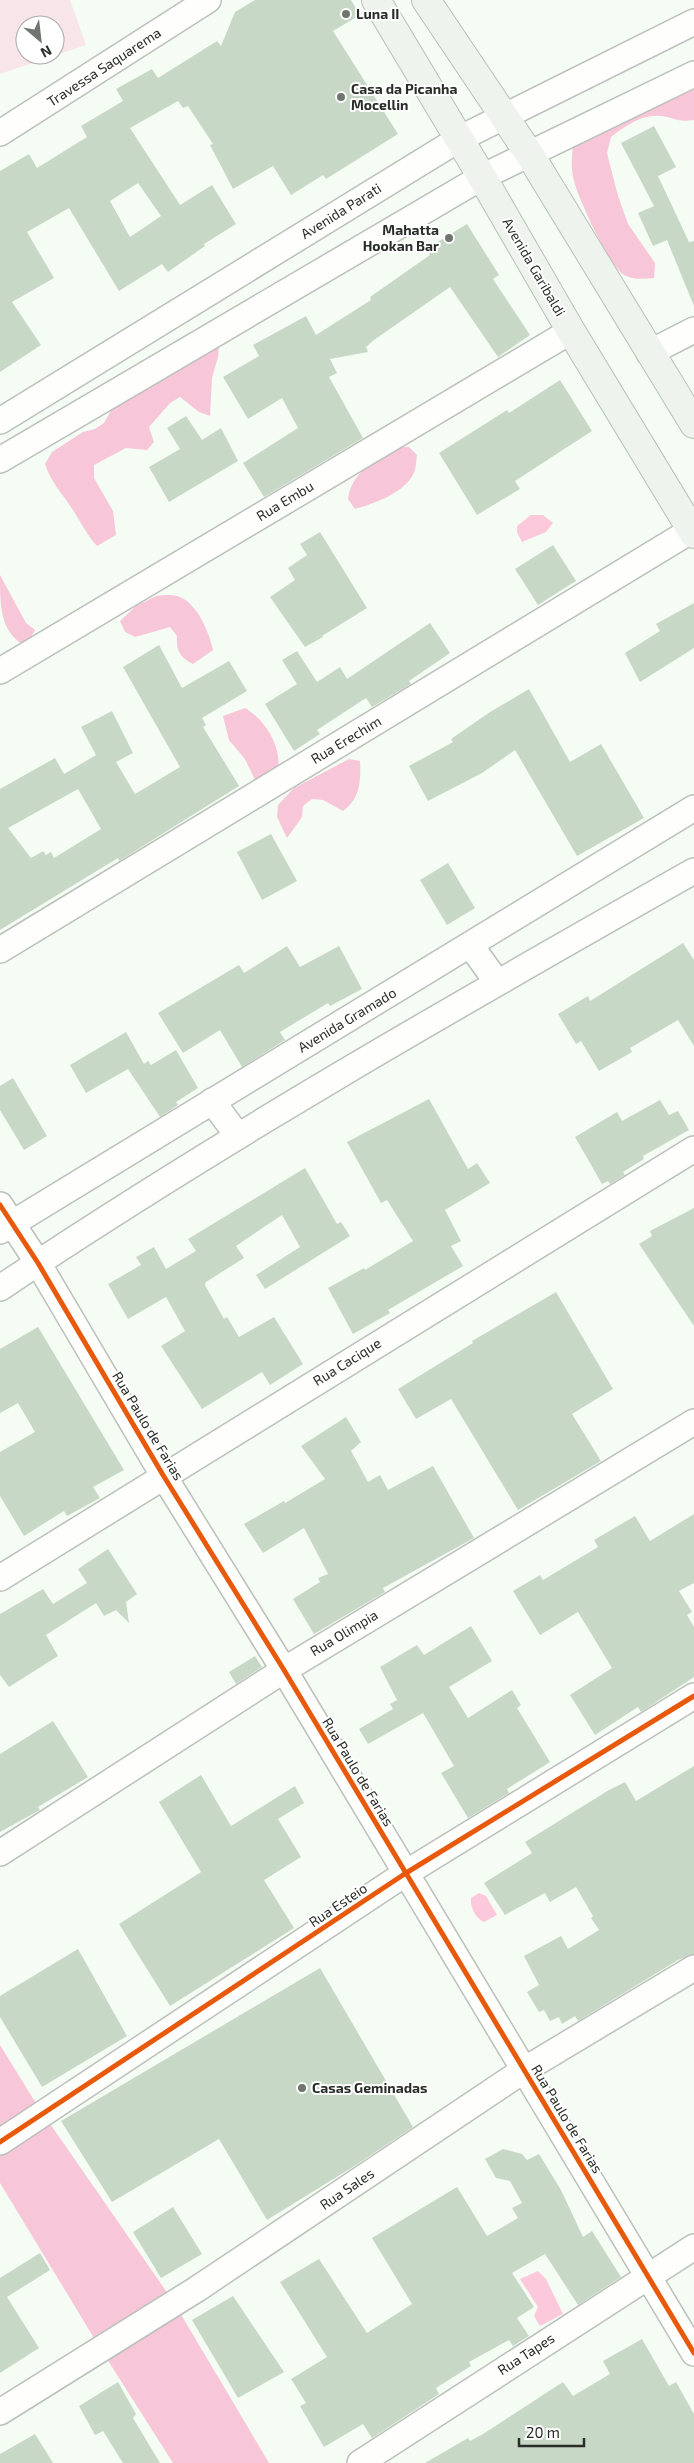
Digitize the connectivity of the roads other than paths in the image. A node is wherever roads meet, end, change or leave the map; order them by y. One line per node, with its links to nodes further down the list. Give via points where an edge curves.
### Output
1 (208, 0): 7 (street, Travessa Saquarema)
2 (376, 0): 8 (main road, Avenida Garibaldi)
3 (426, 0): 6 (main road)
4 (694, 22): 6 (street, Avenida Parati)
5 (694, 74): 9 (street)
6 (502, 115): 8 (street, Avenida Parati); 9 (main road)
7 (0, 134)
8 (459, 139): 10 (main road, Avenida Garibaldi); 14 (street, Avenida Parati)
9 (530, 155): 10 (street); 13 (main road)
10 (482, 177): 12 (main road, Avenida Garibaldi); 16 (street)
11 (694, 330): 13 (street)
12 (571, 331): 17 (main road, Avenida Garibaldi); 18 (street, Rua Embu)
13 (649, 353): 15 (main road)
14 (0, 421)
15 (694, 424)
16 (0, 460)
17 (693, 532): 22 (street, Rua Erechim)
18 (0, 671)
19 (694, 808): 21 (street, Avenida Gramado)
20 (694, 871): 23 (street)
21 (471, 946): 23 (street); 24 (street, Avenida Gramado)
22 (0, 950)
23 (497, 982): 25 (street)
24 (212, 1101): 25 (street); 27 (street, Avenida Gramado)
25 (238, 1136): 28 (street)
26 (694, 1149): 31 (street, Rua Cacique)
27 (4, 1220): 28 (street, Rua Paulo de Farias)
28 (38, 1263): 29 (street); 31 (street, Rua Paulo de Farias)
29 (0, 1288)
30 (694, 1422): 33 (street, Rua Olimpia)
31 (163, 1475): 32 (street, Rua Cacique); 33 (street, Rua Paulo de Farias)
32 (0, 1578)
33 (284, 1670): 35 (street, Rua Olimpia); 36 (street, Rua Paulo de Farias)
34 (694, 1696): 36 (street, Rua Esteio)
35 (0, 1853)
36 (406, 1873): 38 (street, Rua Paulo de Farias); 39 (street, Rua Esteio)
37 (694, 1968): 38 (street, Rua Sales)
38 (524, 2070): 41 (street, Rua Paulo de Farias); 43 (street, Rua Sales, via 197,2289)
39 (0, 2142)
40 (694, 2247): 41 (street, Rua Tapes)
41 (648, 2275): 42 (street, Rua Paulo de Farias); 44 (street, Rua Tapes)
42 (694, 2353)
43 (0, 2412)
44 (360, 2463)

